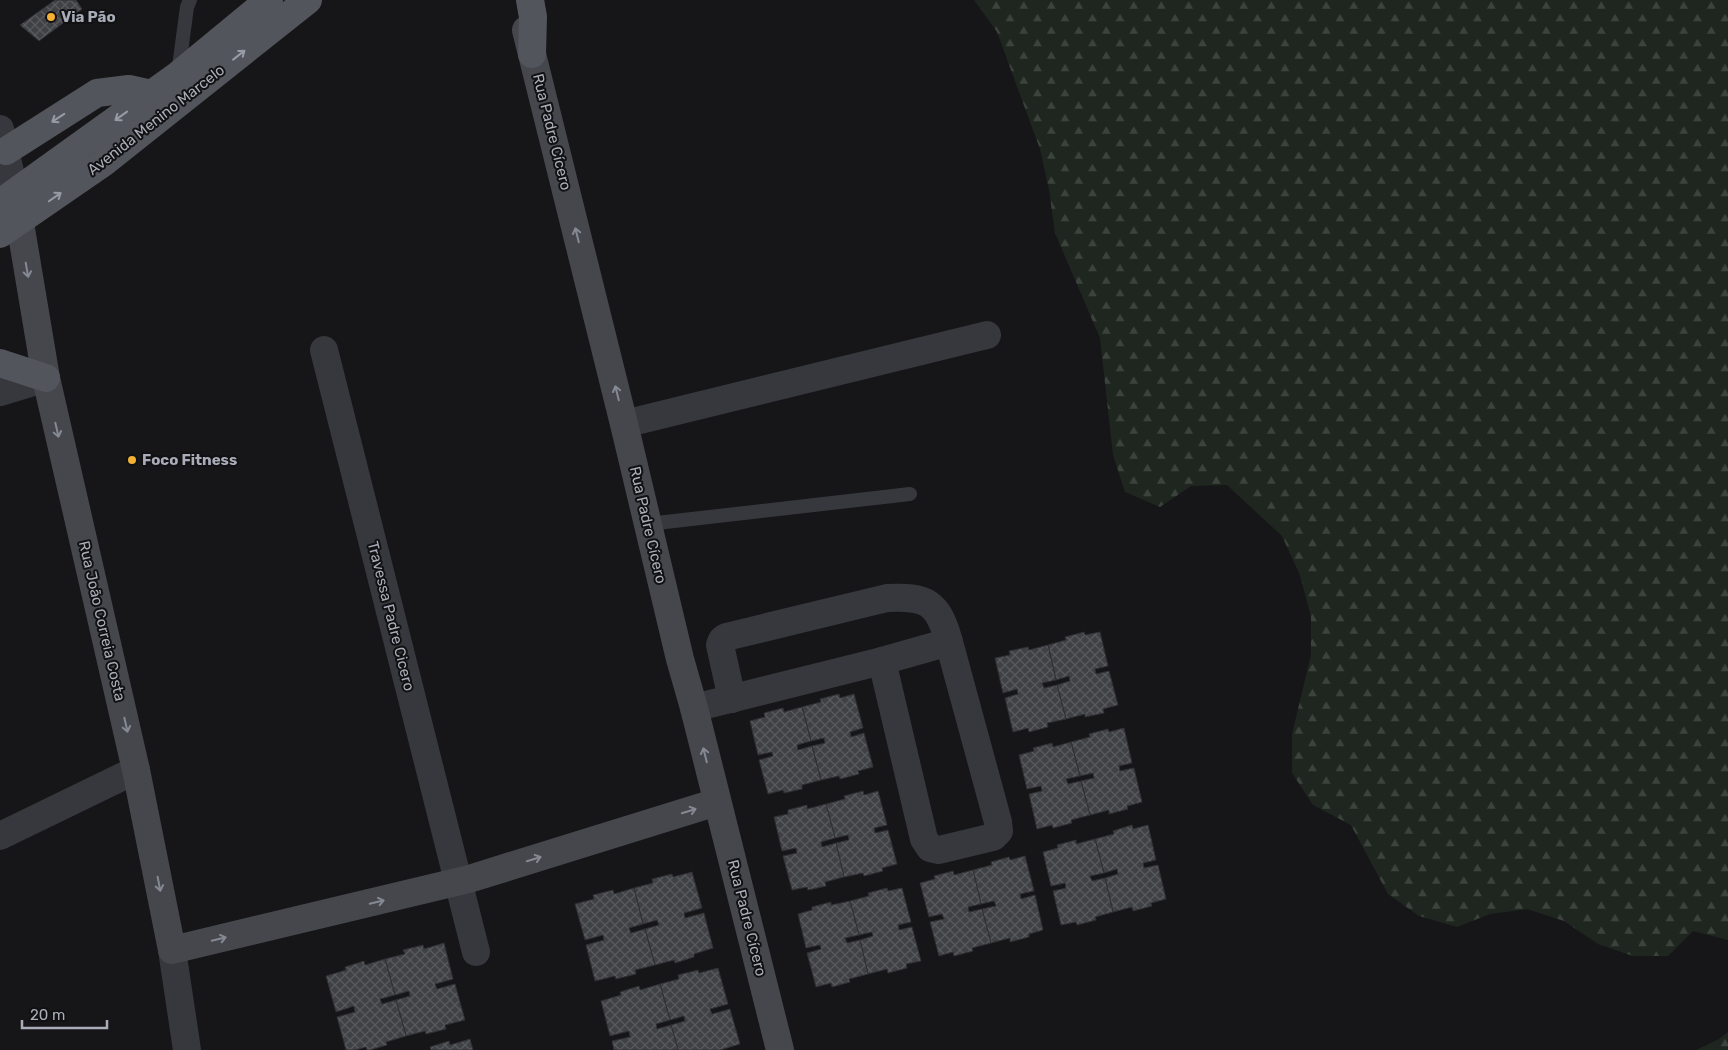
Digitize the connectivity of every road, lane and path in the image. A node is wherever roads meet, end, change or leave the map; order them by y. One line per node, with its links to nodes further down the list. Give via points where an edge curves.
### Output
1 (190, 0): 7 (lane)
2 (270, 0): 7 (main road, Avenida Menino Marcelo)
3 (308, 0): 11 (main road, Avenida Menino Marcelo, one-way to 3, via 103,163)
4 (518, 0): 6 (street, Rua Padre Cícero)
5 (530, 0): 6 (main road)
6 (532, 54): 17 (street, Rua Padre Cícero, one-way to 6)
7 (178, 75): 8 (main road, Avenida Menino Marcelo)
8 (151, 94): 9 (main road, one-way to 9, via 129,89 97,93); 10 (main road, Avenida Menino Marcelo, one-way to 10)
9 (3, 140): 10 (street)
10 (8, 198): 11 (street, Rua João Correia Costa)
11 (10, 228): 15 (street, Rua João Correia Costa, one-way to 15)
12 (987, 335): 17 (street)
13 (324, 350): 27 (street, Travessa Padre Cicero)
14 (0, 363): 15 (main road)
15 (46, 378): 16 (street); 24 (street, Rua João Correia Costa, one-way to 24)
16 (0, 392)
17 (624, 424): 19 (street, Rua Padre Cícero)
18 (910, 494): 19 (lane)
19 (648, 524): 23 (street, Rua Padre Cícero)
20 (949, 642): 21 (street); 21 (street, via 998,822 998,831 993,837 939,850 930,848 924,838); 22 (street, via 944,623 936,611 926,601 907,597 887,598 726,636 720,645)
21 (882, 661): 22 (street)
22 (732, 699): 23 (street)
23 (694, 708): 25 (street, Rua Padre Cícero, one-way to 23)
24 (136, 770): 26 (street); 28 (street, Rua João Correia Costa, one-way to 28)
25 (717, 802): 27 (street, one-way to 25); 31 (street, Rua Padre Cícero)
26 (0, 836)
27 (458, 882): 28 (street, one-way to 27); 29 (street, Travessa Padre Cicero)
28 (172, 950): 30 (street, Rua João Correia Costa)
29 (476, 952)
30 (187, 1050)
31 (780, 1050)

